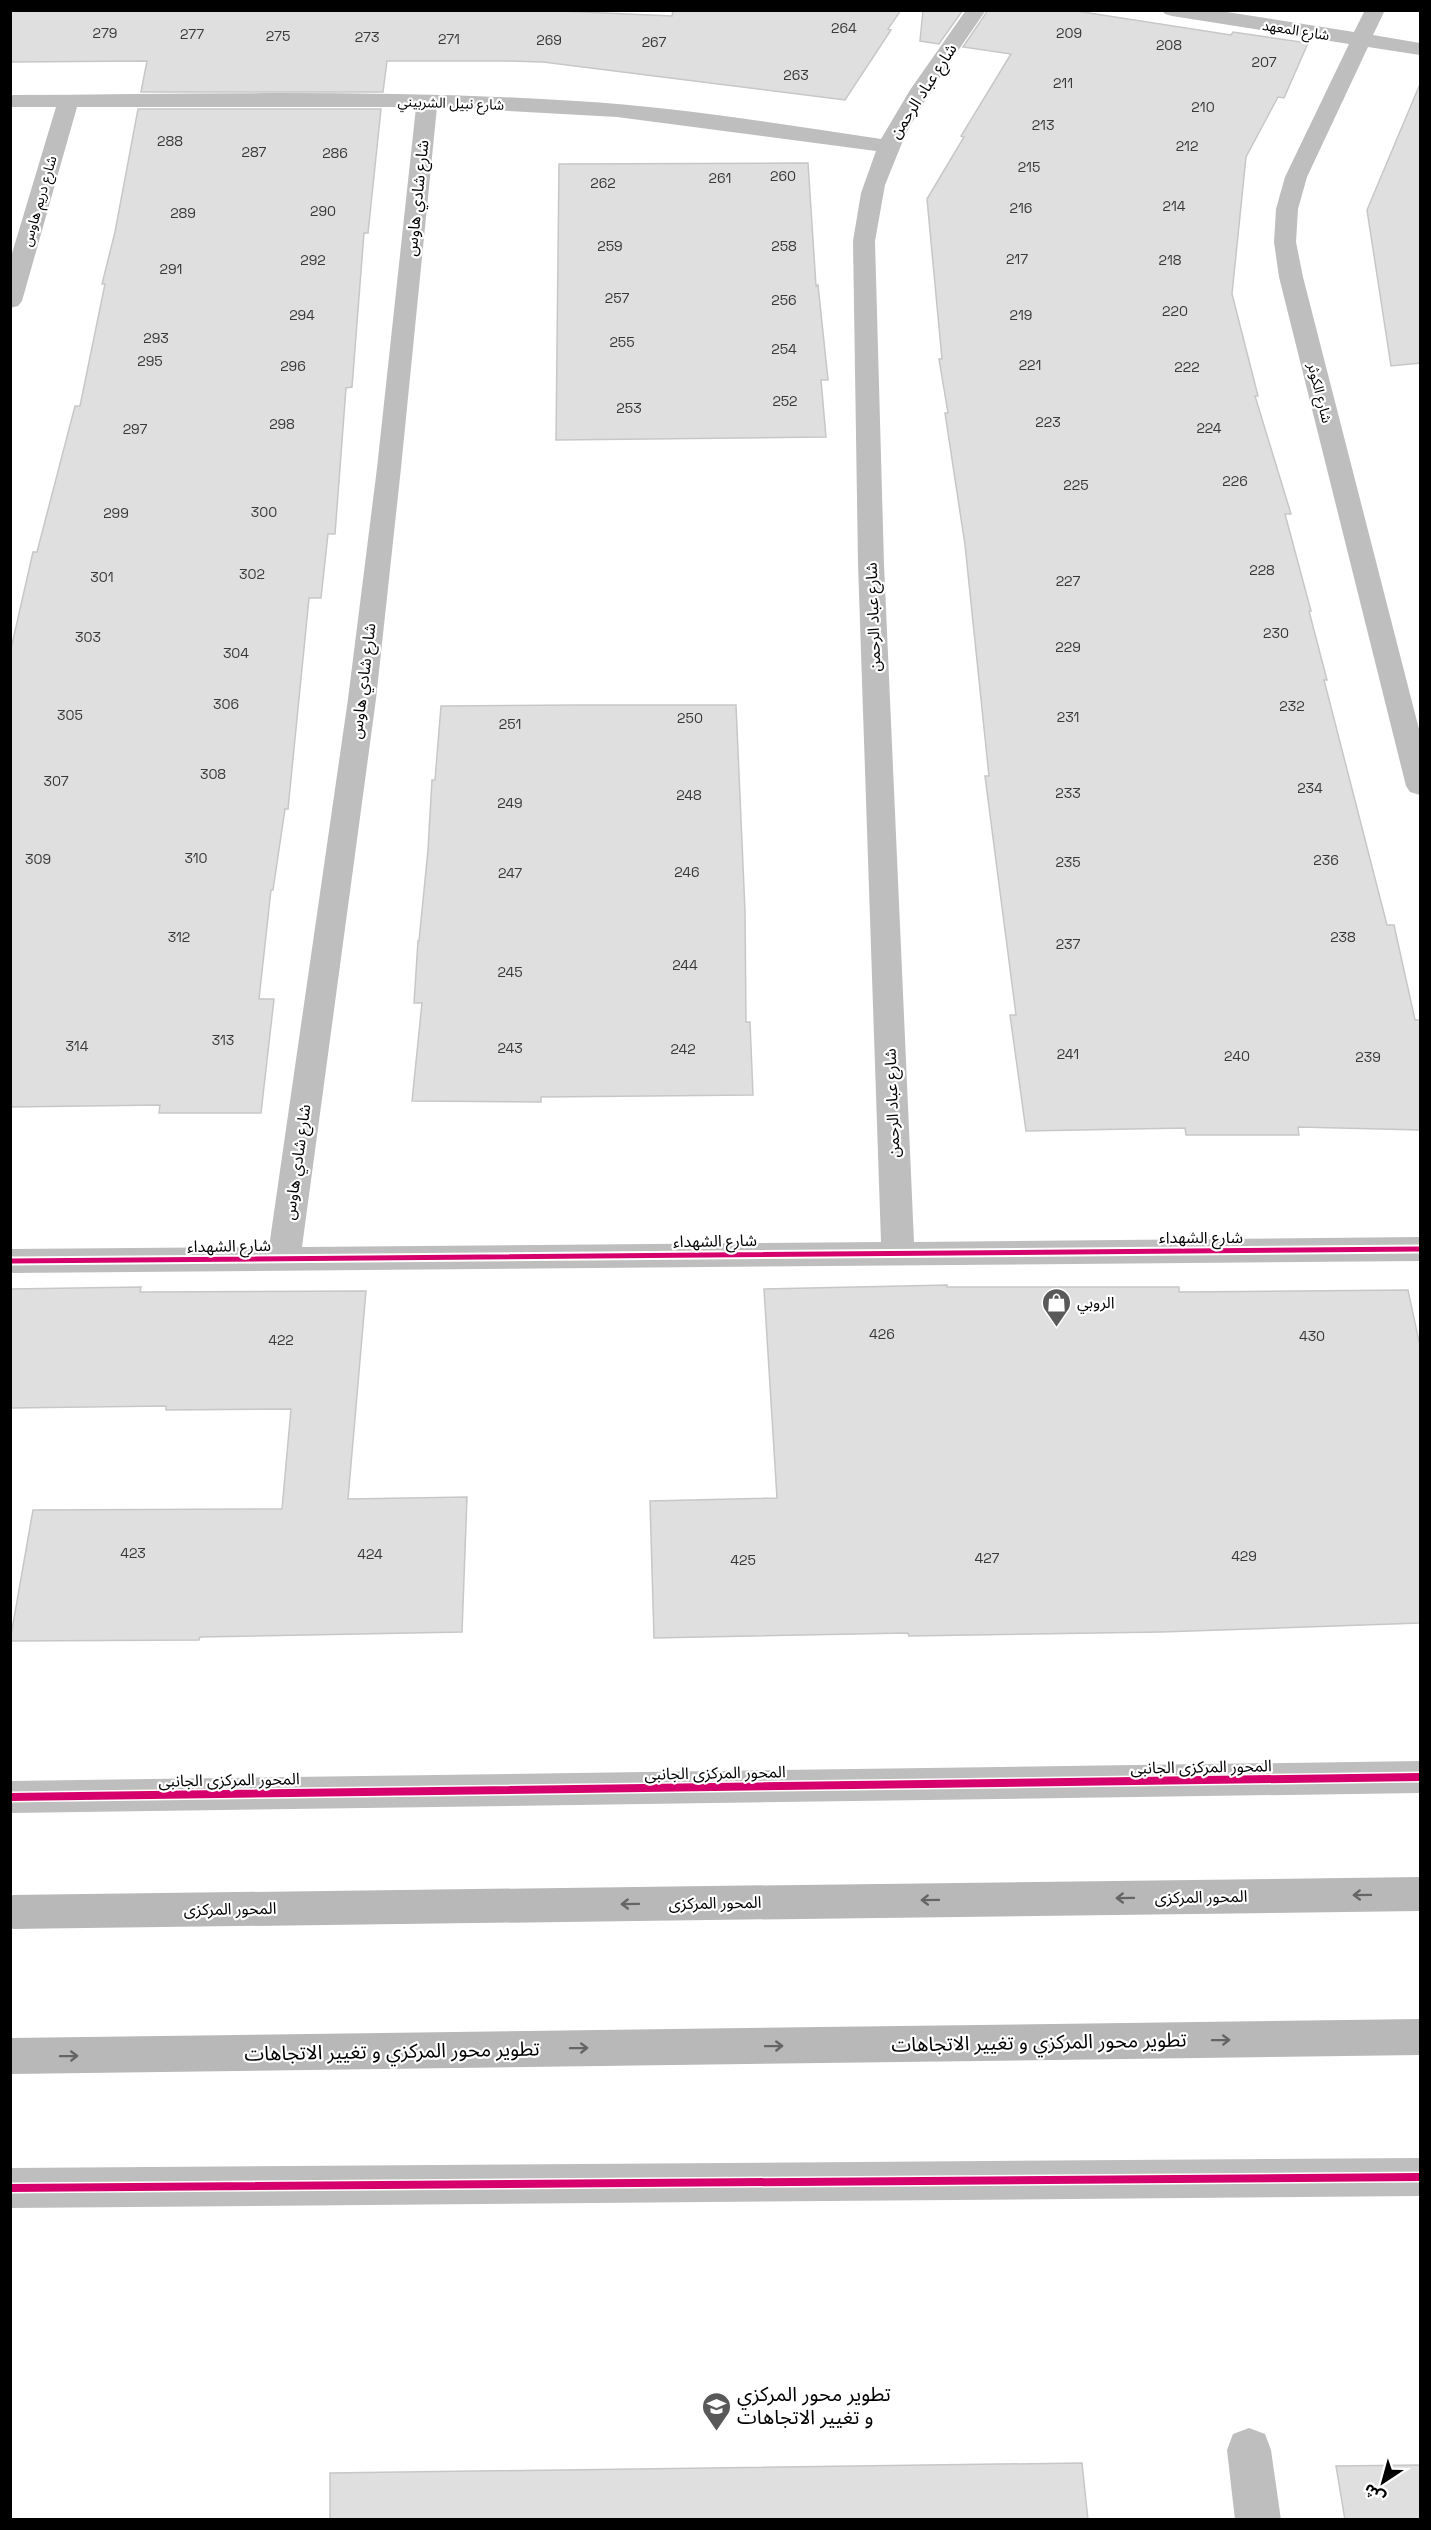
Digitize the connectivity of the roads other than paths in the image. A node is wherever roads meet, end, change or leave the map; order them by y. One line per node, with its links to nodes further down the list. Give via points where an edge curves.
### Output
1 (976, 10): 9 (street, شارع عباد الرحمن)
2 (1172, 10): 4 (street, شارع المعهد)
3 (1375, 10): 4 (street, شارع الكوثر)
4 (1362, 40): 5 (street, شارع المعهد); 11 (street, شارع الكوثر, via 1296,177 1287,209 1285,242)
5 (1420, 49)
6 (10, 101): 7 (street, شارع نبيل الشربيني)
7 (68, 101): 8 (street, شارع نبيل الشربيني); 10 (street, شارع دريم هاوس)
8 (427, 101): 9 (street, شارع نبيل الشربيني, via 645,113); 14 (street, شارع شادي هاوس, via 362,699)
9 (888, 146): 13 (street, شارع عباد الرحمن, via 868,208 864,241 871,564)
10 (10, 301)
11 (1420, 786)
12 (1420, 1248): 13 (street, شارع الشهداء)
13 (898, 1253): 14 (street, شارع الشهداء)
14 (284, 1259): 15 (street, شارع الشهداء)
15 (10, 1262)
16 (1420, 1778): 17 (street, المحور المركزى الجانبى)
17 (10, 1797)
18 (1420, 1894): 19 (main road, المحور المركزى, one-way to 19)
19 (10, 1912)
20 (1420, 2037): 21 (main road, تطوير محور المركزي و تغيير الاتجاهات, one-way to 20)
21 (10, 2056)
22 (1420, 2177): 23 (street)
23 (10, 2188)
24 (1249, 2450): 25 (street)
25 (1258, 2520)

